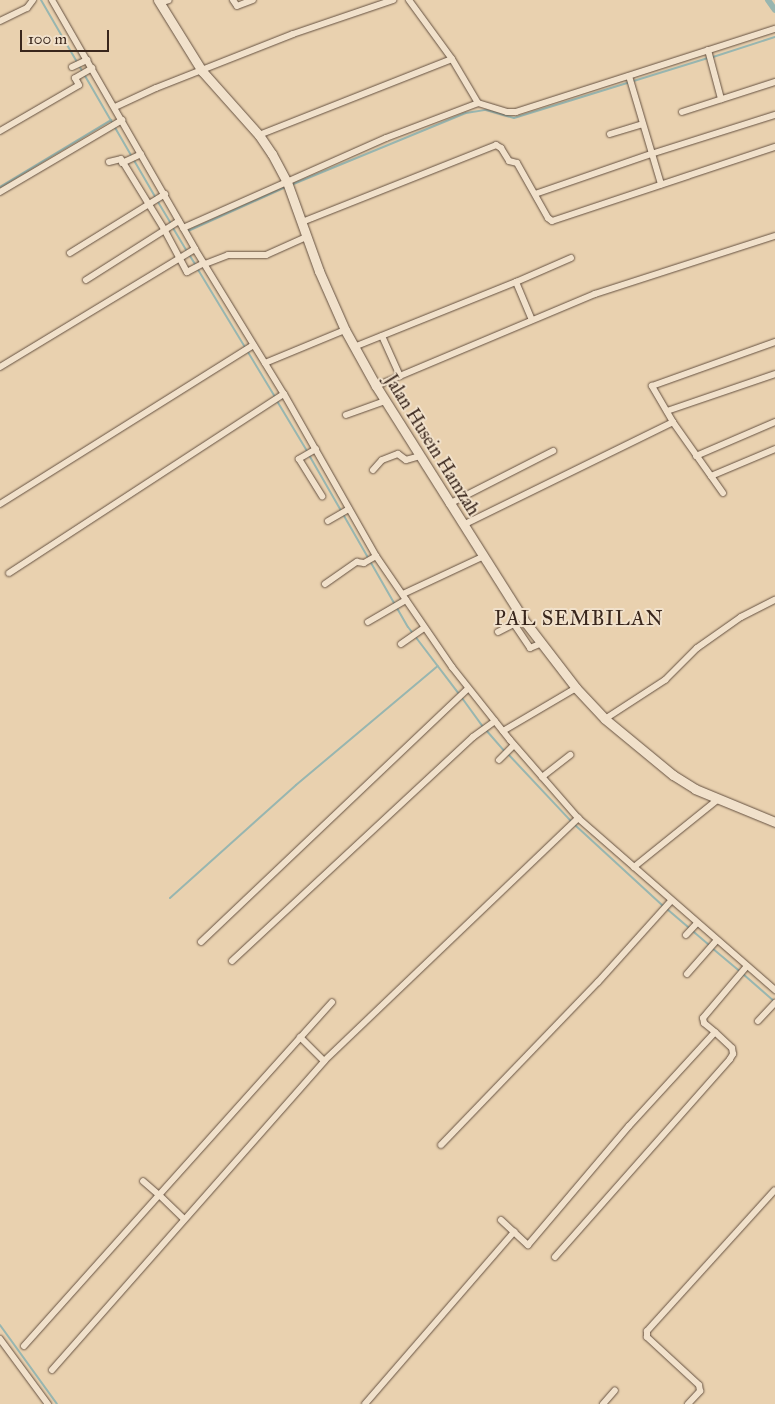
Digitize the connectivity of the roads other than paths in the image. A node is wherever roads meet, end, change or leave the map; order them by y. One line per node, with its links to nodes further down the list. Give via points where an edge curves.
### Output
1 (33, 0): 9 (street, via 27,8)
2 (52, 0): 13 (street)
3 (169, 0): 8 (street)
4 (232, 0): 5 (street, via 237,6)
5 (253, 0)
6 (393, 0): 16 (street, via 292,34)
7 (409, 0): 12 (street)
8 (159, 2): 16 (street, Jalan Husein Hamzah)
9 (0, 21)
10 (775, 29): 11 (street)
11 (709, 54): 17 (street); 19 (street)
12 (452, 59): 20 (street); 28 (street)
13 (85, 60): 14 (street); 15 (street)
14 (74, 66)
15 (92, 68): 21 (street); 26 (street, via 75,78 79,85)
16 (202, 71): 21 (street); 28 (street, Jalan Husein Hamzah)
17 (630, 80): 20 (street, via 516,112); 25 (street)
18 (775, 82): 19 (street)
19 (721, 99): 22 (street)
20 (478, 103): 34 (street, via 386,138)
21 (115, 106): 24 (street)
22 (682, 112)
23 (775, 115): 30 (street)
24 (120, 121): 31 (street); 36 (street)
25 (643, 124): 27 (street); 30 (street)
26 (0, 131)
27 (610, 134)
28 (259, 135): 34 (street, Jalan Husein Hamzah)
29 (775, 147): 35 (street)
30 (651, 154): 35 (street); 37 (street)
31 (138, 155): 33 (street); 38 (street)
32 (109, 162): 33 (street, via 119,158)
33 (124, 162): 39 (street)
34 (288, 184): 41 (street, Jalan Husein Hamzah); 43 (street)
35 (660, 184): 37 (street, via 552,221)
36 (0, 192)
37 (535, 194): 41 (street, via 517,163 509,161 496,145)
38 (164, 195): 39 (street); 40 (street)
39 (152, 203): 42 (street); 47 (street)
40 (179, 221): 42 (street); 43 (street)
41 (302, 222): 45 (street, Jalan Husein Hamzah)
42 (165, 229): 48 (street); 51 (street)
43 (185, 230): 46 (street)
44 (775, 236): 53 (street, via 595,294)
45 (306, 237): 50 (street, via 266,255 228,255); 54 (street, Jalan Husein Hamzah)
46 (195, 249): 48 (street); 50 (street)
47 (70, 253)
48 (180, 256): 50 (street, via 187,272); 60 (street)
49 (571, 258): 52 (street)
50 (203, 264): 57 (street)
51 (86, 280)
52 (516, 282): 53 (street); 55 (street)
53 (532, 320): 62 (street)
54 (345, 330): 58 (street, Jalan Husein Hamzah); 59 (street)
55 (382, 336): 58 (street); 62 (street)
56 (775, 342): 66 (street, via 652,386)
57 (252, 346): 59 (street); 79 (street)
58 (354, 347): 63 (street, Jalan Husein Hamzah)
59 (266, 363): 64 (street)
60 (0, 368)
61 (775, 374): 66 (street)
62 (400, 376): 63 (street)
63 (376, 386): 65 (street, Jalan Husein Hamzah)
64 (282, 396): 71 (street); 86 (street)
65 (385, 401): 67 (street); 73 (street, Jalan Husein Hamzah)
66 (667, 412): 68 (street)
67 (346, 416)
68 (673, 422): 74 (street); 83 (street)
69 (775, 422): 74 (street)
70 (775, 449): 76 (street)
71 (314, 450): 78 (street, via 299,459); 81 (street)
72 (553, 451): 80 (street)
73 (420, 456): 75 (street, via 406,460 398,454 382,460); 80 (street, Jalan Husein Hamzah)
74 (696, 456): 76 (street)
75 (373, 470)
76 (710, 476): 77 (street)
77 (723, 494)
78 (322, 496)
79 (0, 504)
80 (449, 504): 83 (street, Jalan Husein Hamzah)
81 (348, 510): 82 (street); 84 (street)
82 (328, 521)
83 (463, 525): 85 (street, Jalan Husein Hamzah)
84 (374, 557): 87 (street, via 357,562); 88 (street)
85 (482, 557): 88 (street); 94 (street, Jalan Husein Hamzah)
86 (9, 573)
87 (324, 584)
88 (404, 599): 90 (street); 91 (street)
89 (775, 600): 97 (street, via 741,617 697,648 665,680)
90 (368, 622)
91 (423, 629): 93 (street); 96 (street)
92 (498, 632): 94 (street, via 514,624 530,648)
93 (401, 644)
94 (542, 644): 95 (street, Jalan Husein Hamzah)
95 (576, 688): 97 (street, Jalan Husein Hamzah); 99 (street)
96 (468, 690): 98 (street); 112 (street)
97 (604, 719): 104 (street, Jalan Husein Hamzah, via 673,776)
98 (494, 722): 99 (street); 113 (street, via 480,730)
99 (503, 731): 100 (street)
100 (514, 746): 102 (street); 103 (street)
101 (570, 755): 103 (street)
102 (499, 760)
103 (542, 777): 105 (street)
104 (717, 800): 106 (street, Jalan Husein Hamzah); 107 (street)
105 (578, 818): 107 (street); 122 (street)
106 (775, 822)
107 (634, 867): 108 (street)
108 (671, 901): 109 (street); 123 (street)
109 (695, 924): 110 (street); 111 (street)
110 (686, 934)
111 (715, 941): 114 (street); 115 (street)
112 (201, 942)
113 (232, 961)
114 (745, 967): 116 (street); 120 (street, via 702,1020)
115 (687, 974)
116 (775, 990)
117 (332, 1002): 121 (street)
118 (773, 1005): 119 (street)
119 (758, 1021)
120 (715, 1032): 129 (street, via 629,1126 528,1245); 130 (street, via 732,1048 732,1055)
121 (300, 1037): 122 (street); 126 (street)
122 (324, 1061): 127 (street)
123 (441, 1145)
124 (143, 1181): 126 (street)
125 (775, 1190): 138 (street, via 648,1331 647,1337 699,1386 700,1390)
126 (159, 1195): 127 (street); 132 (street)
127 (184, 1219): 133 (street)
128 (501, 1220): 129 (street)
129 (514, 1232): 136 (street)
130 (555, 1257)
131 (0, 1339): 135 (street)
132 (24, 1346)
133 (52, 1370)
134 (616, 1390): 137 (street)
135 (48, 1404)
136 (365, 1404)
137 (603, 1404)
138 (688, 1404)

